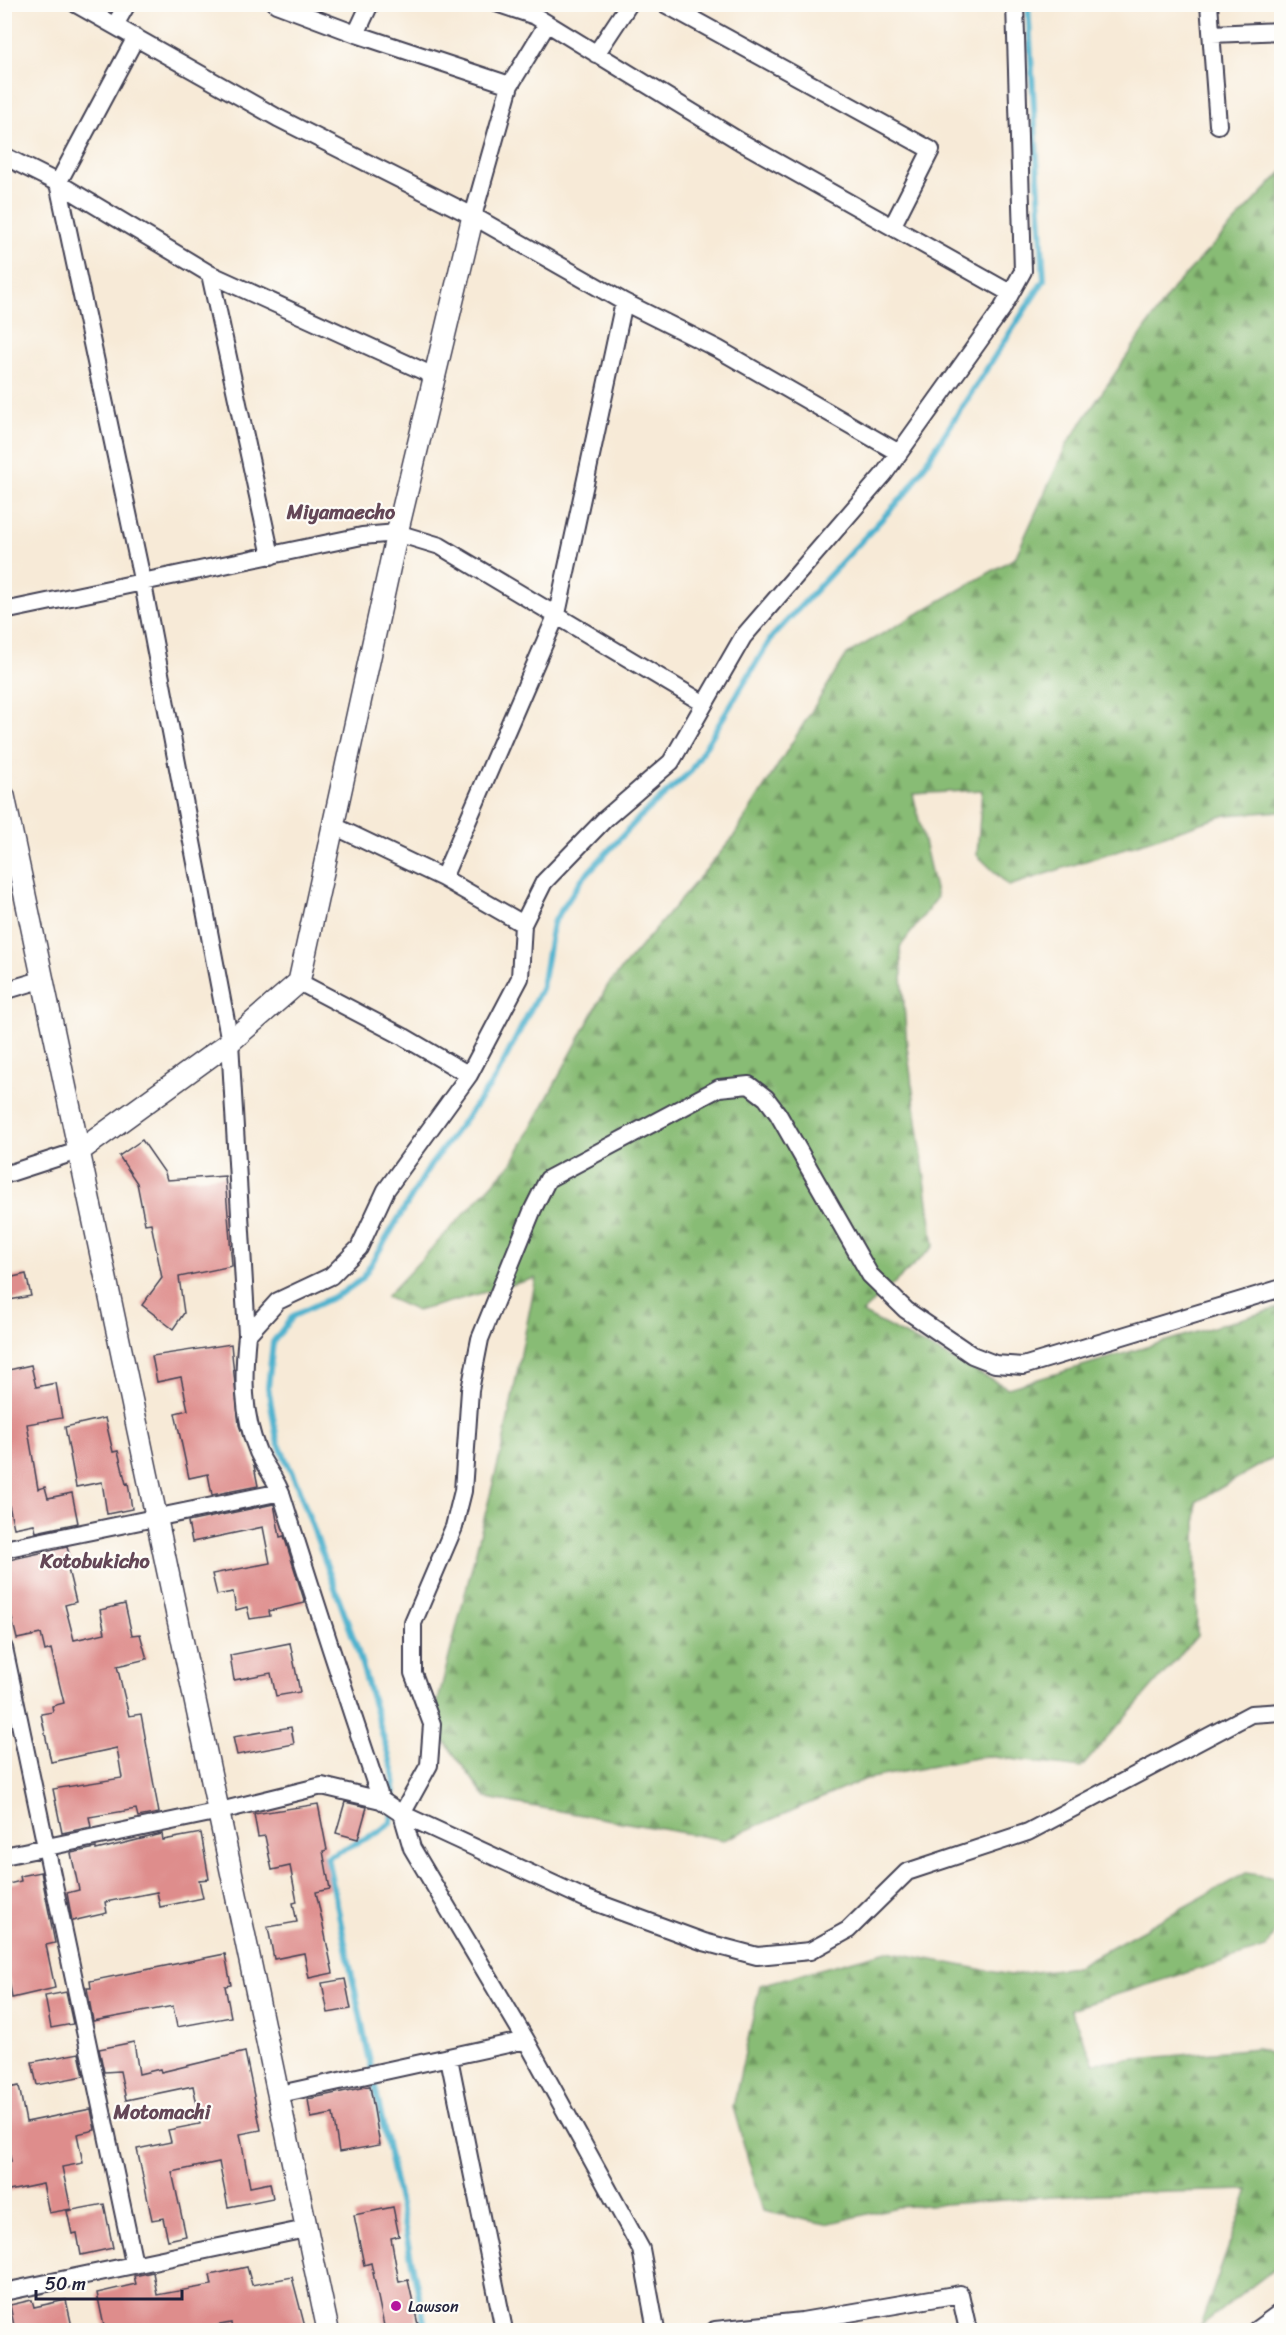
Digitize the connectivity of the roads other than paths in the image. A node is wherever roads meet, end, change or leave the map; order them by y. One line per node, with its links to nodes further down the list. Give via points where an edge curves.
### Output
1 (76, 4): 11 (street)
2 (127, 4): 11 (street)
3 (276, 4): 13 (street)
4 (370, 4): 13 (street)
5 (500, 4): 10 (street)
6 (629, 4): 16 (street)
7 (666, 4): 22 (street, via 931,150)
8 (1015, 4): 24 (street, via 1023,271)
9 (1209, 4): 14 (street)
10 (547, 24): 16 (street); 17 (street)
11 (115, 25): 15 (street)
12 (1281, 31): 14 (street)
13 (357, 34): 17 (street)
14 (1212, 34): 18 (street)
15 (136, 38): 20 (street); 21 (street, via 278,118)
16 (596, 54): 22 (street)
17 (510, 85): 21 (street)
18 (1218, 125)
19 (4, 156): 20 (street)
20 (58, 183): 23 (street); 30 (street)
21 (473, 216): 25 (street); 26 (street)
22 (892, 227): 24 (street)
23 (210, 274): 26 (street); 29 (street)
24 (1010, 293): 27 (street)
25 (624, 302): 27 (street, via 718,349); 32 (street)
26 (434, 376): 28 (street)
27 (899, 453): 33 (street, via 743,638)
28 (397, 533): 29 (street, via 362,536); 32 (street, via 440,546); 35 (street)
29 (271, 556): 30 (street)
30 (143, 584): 31 (street); 41 (street)
31 (4, 611)
32 (557, 614): 33 (street); 36 (street)
33 (703, 703): 37 (street, via 671,762 604,819 544,882)
34 (4, 796): 38 (street)
35 (332, 825): 36 (street); 39 (street)
36 (443, 878): 37 (street)
37 (523, 924): 42 (street, via 520,978)
38 (44, 979): 40 (street); 43 (street)
39 (299, 982): 41 (street); 42 (street)
40 (4, 991)
41 (230, 1042): 43 (street); 46 (street)
42 (469, 1076): 46 (street, via 386,1190 359,1248 331,1276 278,1301)
43 (81, 1150): 44 (street); 48 (street)
44 (4, 1175)
45 (1281, 1288): 54 (street, via 1023,1366 995,1364 933,1330 870,1275 778,1114 766,1098 748,1085 719,1088 548,1179 480,1339 470,1390 463,1491 454,1527 413,1623 413,1673 432,1724 429,1765)
46 (247, 1335): 47 (street, via 243,1373 246,1412 258,1452)
47 (281, 1492): 48 (street); 52 (street)
48 (158, 1516): 49 (street); 53 (street)
49 (4, 1549)
50 (4, 1648): 55 (street)
51 (1281, 1712): 54 (street, via 1251,1714 1028,1832 907,1872 849,1930 810,1951 757,1956 704,1942 584,1898)
52 (381, 1800): 53 (street, via 322,1786); 54 (street)
53 (220, 1811): 55 (street); 59 (street)
54 (402, 1814): 57 (street, via 412,1848)
55 (47, 1847): 56 (street); 61 (street)
56 (4, 1856)
57 (526, 2040): 58 (street); 68 (street, via 641,2249)
58 (449, 2058): 59 (street); 67 (street)
59 (280, 2094): 60 (street)
60 (306, 2229): 61 (street); 66 (street)
61 (134, 2263): 62 (street)
62 (4, 2292)
63 (1281, 2311): 65 (street)
64 (803, 2326): 69 (street); 70 (street, via 960,2294)
65 (1261, 2328)
66 (328, 2331)
67 (504, 2331)
68 (656, 2331)
69 (715, 2331)
70 (968, 2331)

